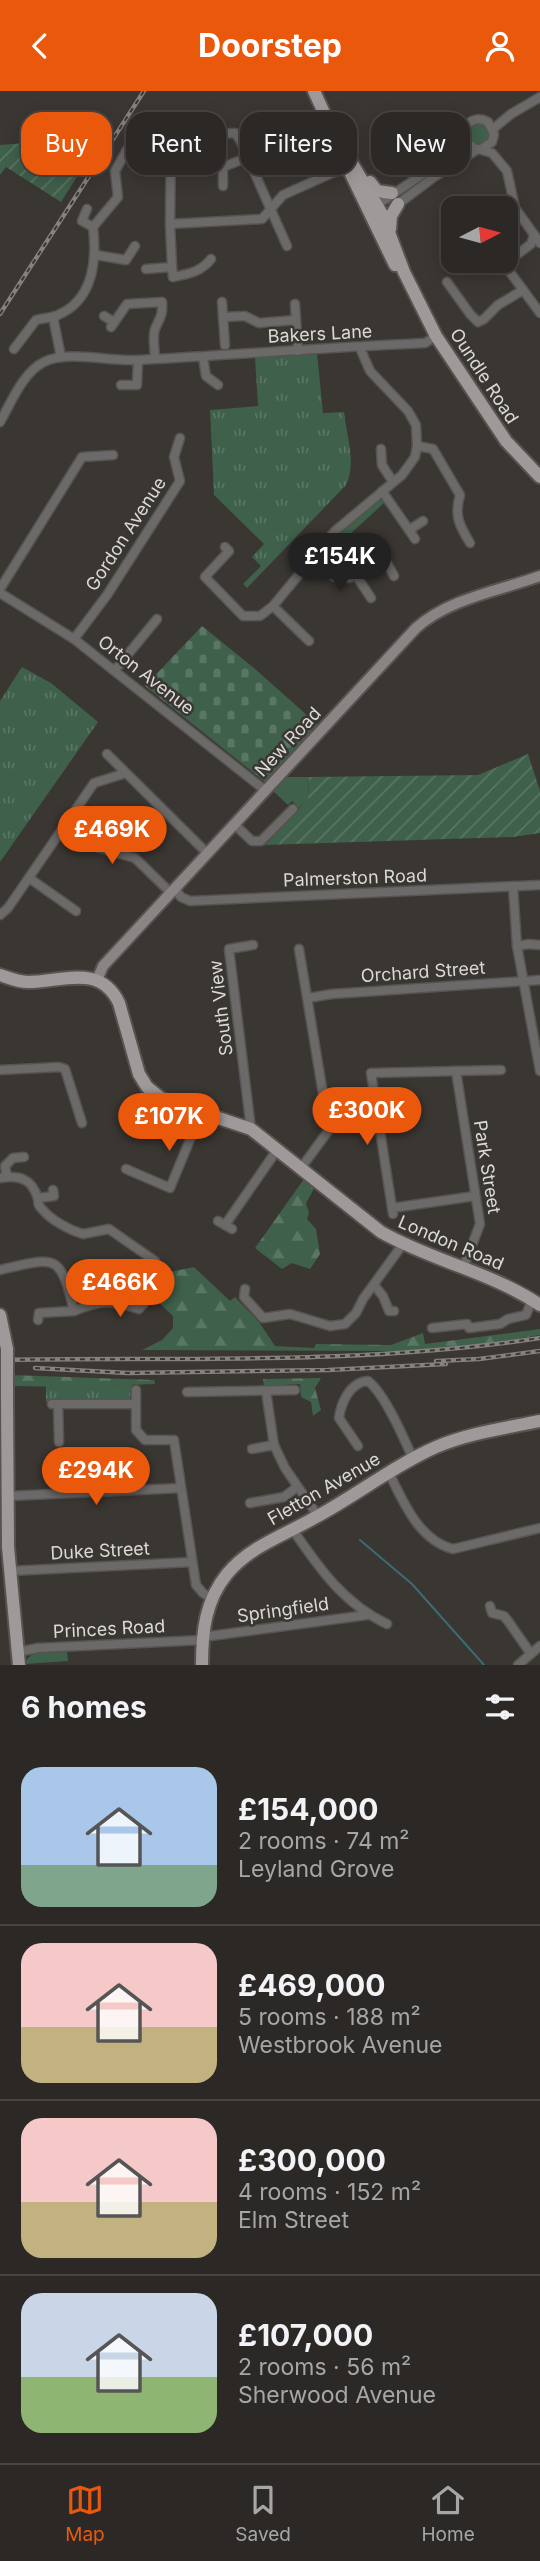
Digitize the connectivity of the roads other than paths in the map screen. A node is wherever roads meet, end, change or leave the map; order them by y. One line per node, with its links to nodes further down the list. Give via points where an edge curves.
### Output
1 (314, 91): 3 (main road, Oundle Road)
2 (539, 96): 4 (street)
3 (324, 112)
4 (511, 114): 5 (street); 8 (street)
5 (484, 120): 6 (street); 8 (street)
6 (470, 122)
7 (226, 133): 9 (street, via 235,133)
8 (493, 134): 11 (street, via 489,145); 15 (street)
9 (240, 140)
10 (470, 146): 11 (street)
11 (480, 149): 15 (street, via 492,153); 22 (street)
12 (126, 152): 27 (street, via 116,171 118,197)
13 (240, 160): 21 (street, via 223,167)
14 (357, 164): 22 (main road, via 377,191)
15 (503, 166): 29 (street, via 515,208)
16 (175, 175): 26 (street)
17 (254, 175): 23 (street)
18 (328, 175): 23 (street, via 283,195)
19 (356, 175): 25 (main road, Oundle Road)
20 (425, 175): 22 (street)
21 (223, 186)
22 (395, 198): 25 (street); 28 (main road)
23 (269, 208): 26 (street, via 258,220); 32 (street)
24 (87, 209): 27 (street, via 82,221)
25 (376, 212): 28 (main road, Oundle Road); 38 (main road, Oundle Road, via 394,264)
26 (170, 224): 35 (street)
27 (93, 227): 33 (street)
28 (391, 234): 38 (main road, Oundle Road)
29 (534, 235): 30 (street); 39 (street, via 531,244 507,262)
30 (540, 243)
31 (135, 246): 33 (street, via 126,260)
32 (287, 246)
33 (96, 255): 44 (street, via 90,281 76,305)
34 (211, 259): 35 (street, via 200,270 173,277)
35 (172, 267): 36 (street)
36 (146, 269)
37 (447, 282): 39 (street, via 478,322)
38 (410, 286): 47 (main road, Oundle Road)
39 (523, 290): 42 (street)
40 (222, 302): 45 (street)
41 (295, 304): 46 (street)
42 (540, 313)
43 (104, 316): 54 (street, via 113,325 127,305 165,302 155,329)
44 (53, 317): 50 (street, via 36,320); 52 (street)
45 (223, 317): 46 (street, via 245,316 259,323); 48 (street)
46 (296, 320): 51 (street)
47 (436, 336): 49 (street, Bakers Lane, via 425,343); 63 (main road, Oundle Road, via 506,442)
48 (225, 345)
49 (360, 348): 51 (street, Bakers Lane); 60 (street, via 370,371 408,411 416,425)
50 (13, 349)
51 (298, 351): 53 (street, Bakers Lane)
52 (61, 357): 55 (street, Bakers Lane); 58 (street, Bakers Lane, via 30,373)
53 (203, 357): 54 (street, Bakers Lane); 57 (street, via 206,376)
54 (155, 358): 55 (street, Bakers Lane)
55 (138, 360): 56 (street, via 137,385)
56 (121, 385)
57 (219, 385)
58 (0, 422)
59 (180, 438): 79 (street, Gordon Avenue, via 174,457 180,481)
60 (417, 446): 64 (street, via 409,467); 69 (street, via 433,449 460,495 457,521)
61 (381, 449): 64 (street, via 382,465)
62 (113, 456): 75 (street, via 82,457)
63 (540, 477)
64 (393, 482): 65 (street)
65 (382, 491): 67 (street); 71 (street)
66 (423, 521): 67 (street)
67 (409, 530): 68 (street)
68 (415, 539)
69 (470, 543)
70 (225, 547): 77 (street, via 229,551 205,577 243,616 260,616)
71 (313, 555): 72 (street, via 334,577); 77 (street)
72 (355, 574): 73 (street, via 384,558); 76 (street)
73 (394, 576)
74 (540, 576): 84 (street, New Road, via 472,598 426,620)
75 (0, 591): 79 (street, Orton Avenue)
76 (371, 598)
77 (273, 606): 80 (street)
78 (157, 619): 81 (street)
79 (74, 639): 81 (street, Orton Avenue)
80 (309, 641)
81 (115, 670): 84 (street, Orton Avenue)
82 (107, 754): 83 (street)
83 (126, 773): 86 (street, via 94,783); 88 (street)
84 (266, 791): 87 (street, New Road)
85 (293, 809): 87 (street, via 261,841 253,841)
86 (65, 825): 89 (street); 92 (street, via 99,848 135,858)
87 (235, 825): 88 (street, New Road)
88 (207, 853): 92 (street, New Road)
89 (29, 878): 93 (street); 94 (street)
90 (540, 885): 91 (street, Palmerston Road)
91 (513, 886): 92 (street, Palmerston Road, via 190,901); 97 (street)
92 (173, 891): 100 (street, New Road, via 103,966)
93 (76, 911)
94 (0, 915)
95 (253, 945): 110 (street, South View, via 229,949)
96 (540, 945): 97 (street)
97 (517, 946): 102 (street)
98 (299, 949): 103 (street)
99 (0, 975): 100 (main road, via 27,982 78,977)
100 (97, 980): 108 (main road, London Road, via 117,998 139,1074 148,1087 162,1099)
101 (540, 980): 102 (street, Orchard Street)
102 (523, 981): 103 (street, Orchard Street); 107 (street)
103 (308, 998): 114 (street, via 329,1130)
104 (0, 1070): 109 (street, via 65,1069)
105 (501, 1070): 106 (street)
106 (456, 1071): 117 (street, Park Street); 117 (street, via 370,1076 393,1211)
107 (540, 1071)
108 (201, 1112): 110 (main road, London Road); 113 (street, via 170,1188)
109 (82, 1123)
110 (251, 1129): 111 (main road, London Road)
111 (277, 1150): 114 (main road, London Road); 119 (street)
112 (24, 1157): 115 (street, via 8,1161)
113 (126, 1168)
114 (300, 1168): 120 (main road, London Road, via 368,1223)
115 (4, 1178): 118 (street, via 27,1180)
116 (54, 1190): 118 (street, via 54,1196)
117 (475, 1196): 122 (street, Park Street, via 480,1224)
118 (38, 1198): 121 (street, via 43,1210 69,1228 83,1234 109,1229)
119 (225, 1225)
120 (403, 1244): 122 (main road, London Road); 124 (street)
121 (155, 1261)
122 (464, 1266): 127 (main road, London Road)
123 (0, 1270): 128 (street, via 51,1261 63,1272)
124 (374, 1285): 125 (street, via 351,1319 330,1326 290,1314 263,1318 244,1297); 129 (street)
125 (245, 1289)
126 (146, 1301): 128 (street, via 139,1310 116,1302 97,1302)
127 (536, 1303): 132 (street, via 526,1315 500,1324)
128 (74, 1311): 131 (street, via 39,1313)
129 (389, 1312)
130 (0, 1315): 147 (main road, bridge, via 7,1349)
131 (38, 1320)
132 (432, 1328)
133 (136, 1389): 137 (street)
134 (295, 1390): 136 (street)
135 (187, 1391): 136 (street)
136 (266, 1391): 140 (street)
137 (135, 1404): 139 (street, via 55,1404); 146 (street, via 136,1430 145,1440 178,1440)
138 (540, 1421): 143 (main road, Fletton Avenue, via 460,1439)
139 (59, 1442)
140 (274, 1445): 142 (street); 145 (street)
141 (358, 1446): 143 (street, via 338,1413 349,1389 368,1381)
142 (252, 1449)
143 (413, 1458): 144 (main road, Fletton Avenue)
144 (388, 1471): 149 (main road, Fletton Avenue); 150 (street, via 413,1519 439,1545 453,1549)
145 (297, 1487): 148 (street, via 272,1503); 149 (street)
146 (181, 1488): 147 (street); 152 (street)
147 (9, 1496): 153 (main road)
148 (250, 1503)
149 (318, 1516): 151 (main road, Fletton Avenue)
150 (540, 1528)
151 (293, 1530): 154 (main road, Fletton Avenue, via 243,1557); 156 (street, Springfield, via 330,1582)
152 (192, 1562): 153 (street, Duke Street); 154 (street, via 196,1585)
153 (10, 1571): 161 (main road)
154 (212, 1599): 158 (main road, Fletton Avenue)
155 (489, 1612): 160 (street, via 504,1616)
156 (367, 1615): 157 (street, Springfield); 158 (street, Springfield)
157 (387, 1624)
158 (202, 1639): 161 (street, Princes Road, via 38,1648); 162 (main road, Fletton Avenue)
159 (540, 1646): 160 (street)
160 (531, 1654): 163 (street)
161 (19, 1658)
162 (202, 1665)
163 (518, 1665)

